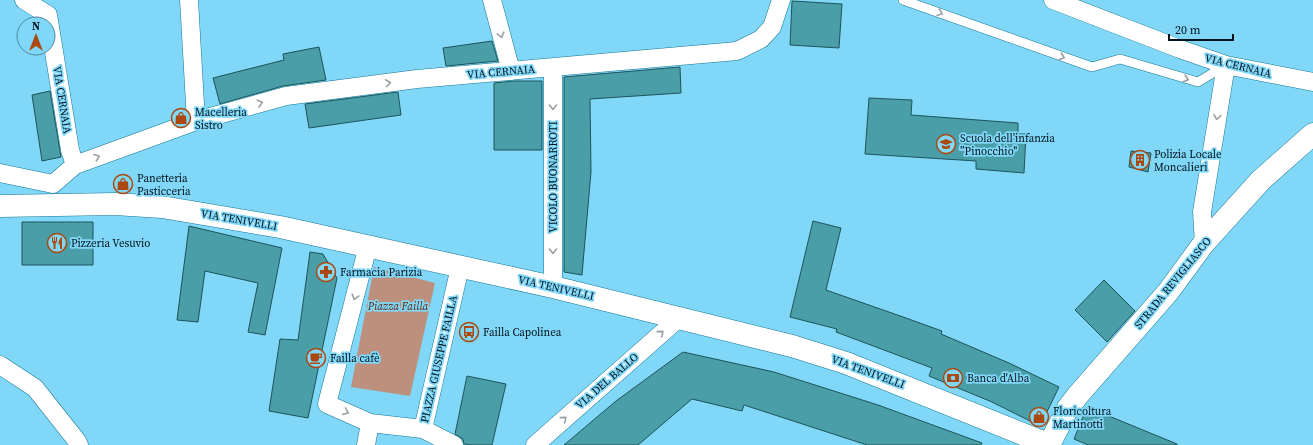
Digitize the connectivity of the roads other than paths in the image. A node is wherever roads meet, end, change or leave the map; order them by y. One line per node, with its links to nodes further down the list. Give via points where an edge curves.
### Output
1 (24, 0): 13 (street, VIA CERNAIA, via 48,15 70,150)
2 (189, 0): 11 (street)
3 (492, 0): 9 (street, one-way to 9)
4 (781, 0): 8 (street, VIA CERNAIA, via 772,27 761,39 738,51)
5 (903, 0): 7 (lane, one-way to 7, via 1092,67 1120,59 1198,82)
6 (1053, 0): 7 (street, VIA CERNAIA)
7 (1226, 65): 10 (street, VIA CERNAIA); 17 (street, one-way to 17, via 1202,212)
8 (553, 68): 9 (street, VIA CERNAIA); 20 (street, VICOLO BUONARROTI, one-way to 20)
9 (511, 71): 11 (street, VIA CERNAIA, one-way to 9, via 286,96)
10 (1313, 82)
11 (196, 121): 13 (street, VIA CERNAIA, one-way to 11)
12 (1313, 134): 17 (main road, STRADA REVIGLIASCO, via 1261,180)
13 (75, 165): 15 (street, VIA CERNAIA)
14 (0, 173): 15 (street)
15 (53, 195): 16 (main road, VIA TENIVELLI); 18 (main road, VIA TENIVELLI, via 115,204 162,207 280,227)
16 (0, 206)
17 (1204, 243): 25 (main road, STRADA REVIGLIASCO, via 1168,292 1078,395)
18 (368, 246): 19 (main road, VIA TENIVELLI); 23 (street, PIAZZA GIUSEPPE FAILLA, one-way to 23, via 327,404)
19 (460, 267): 20 (main road, VIA TENIVELLI); 24 (street, PIAZZA GIUSEPPE FAILLA)
20 (553, 286): 21 (main road, VIA TENIVELLI)
21 (679, 318): 25 (main road, VIA TENIVELLI, via 792,346 846,363); 29 (street, VIA DEL BALLO, one-way to 21)
22 (0, 364): 26 (street, via 35,388)
23 (370, 423): 24 (street, PIAZZA GIUSEPPE FAILLA); 27 (street)
24 (423, 429): 28 (street)
25 (1047, 444)
26 (78, 445)
27 (366, 445)
28 (454, 445)
29 (535, 445)

